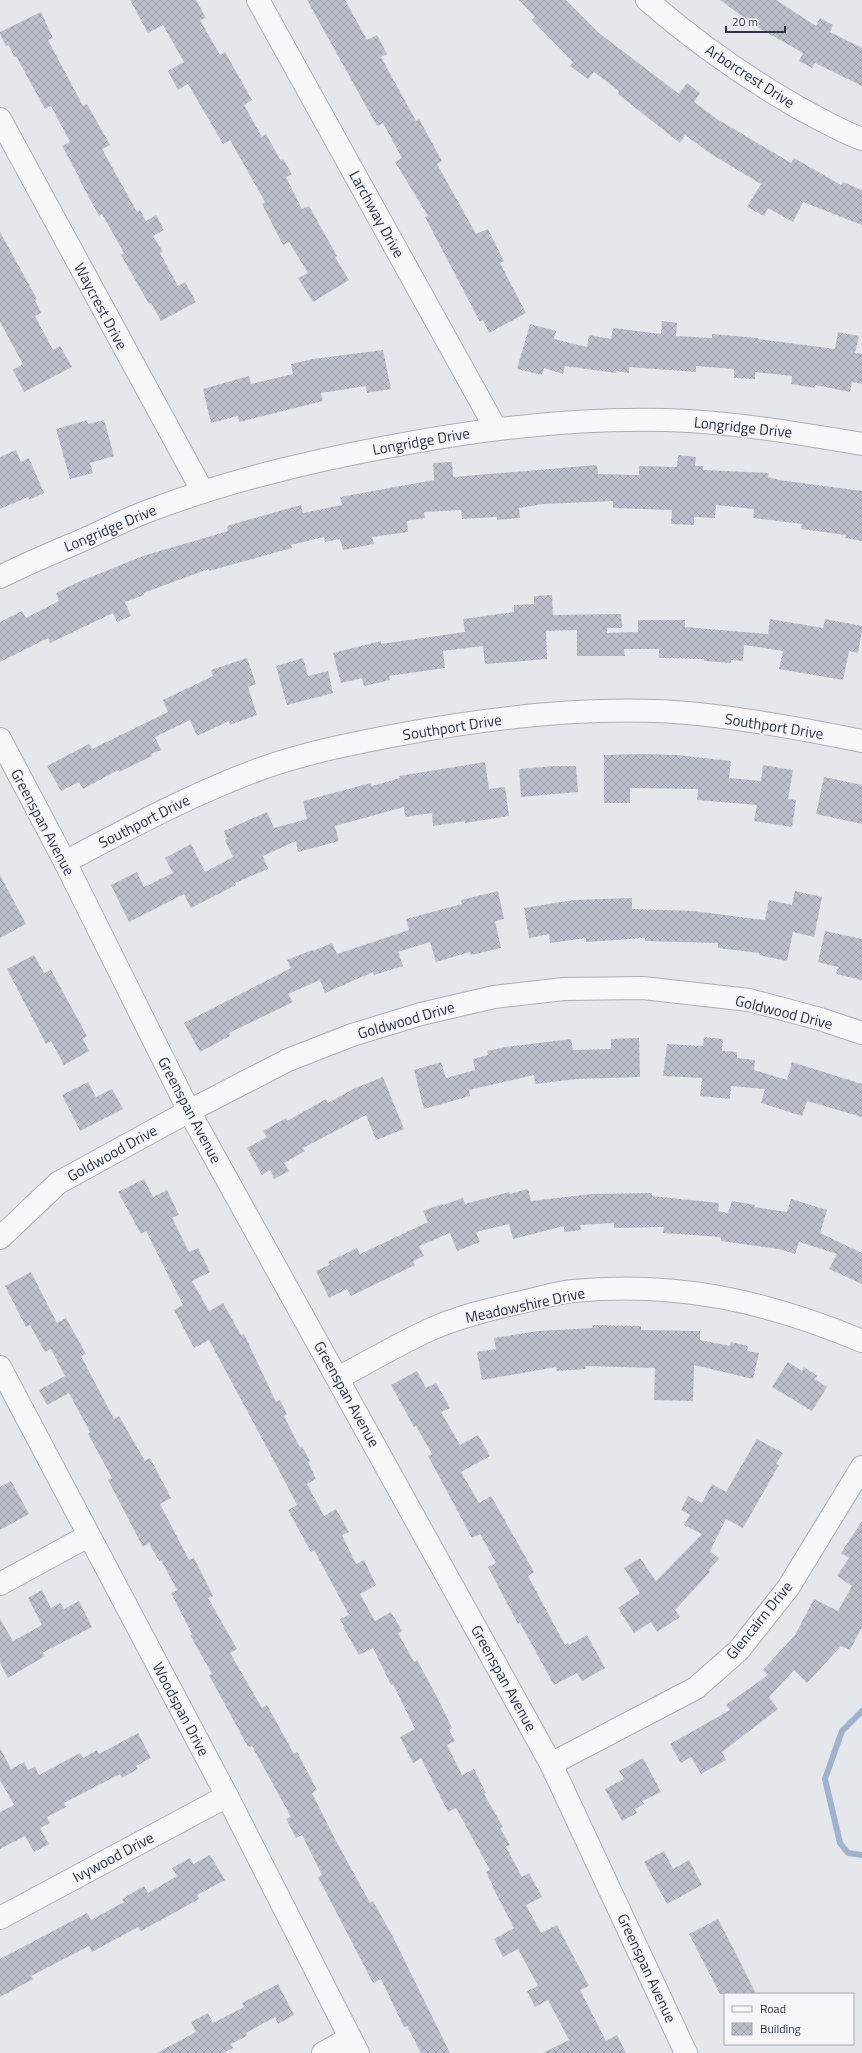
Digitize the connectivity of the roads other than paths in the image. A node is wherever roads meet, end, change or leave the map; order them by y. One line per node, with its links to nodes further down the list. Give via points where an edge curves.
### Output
1 (258, 0): 5 (street, Larchway Drive)
2 (647, 0): 4 (street, Arborcrest Drive, via 685,33 767,90 843,132)
3 (0, 119): 7 (street, Waycrest Drive)
4 (862, 139)
5 (496, 429): 6 (street, Longridge Drive, via 580,422 665,420 740,425); 7 (street, Longridge Drive, via 358,452)
6 (862, 444)
7 (203, 492): 8 (street, Longridge Drive, via 150,510)
8 (0, 577)
9 (0, 739): 11 (street, Greenspan Avenue)
10 (862, 741): 11 (street, Southport Drive, via 790,726 697,714 629,711 523,716 435,728 304,754 262,768 176,804)
11 (65, 862): 13 (street, Greenspan Avenue)
12 (862, 1033): 13 (street, Goldwood Drive, via 749,1000 643,988 564,989 494,997 421,1014 352,1035 288,1060)
13 (189, 1111): 14 (street, Goldwood Drive, via 58,1183); 17 (street, Greenspan Avenue)
14 (0, 1238)
15 (862, 1341): 17 (street, Meadowshire Drive, via 816,1322 766,1306 686,1291 630,1288 571,1291 474,1313 428,1330)
16 (0, 1367): 19 (street, Woodspan Drive)
17 (338, 1378): 21 (street, Greenspan Avenue)
18 (862, 1467): 21 (street, Glencairn Drive, via 788,1588 739,1650 696,1688)
19 (88, 1536): 20 (street); 22 (street, Woodspan Drive)
20 (0, 1584)
21 (552, 1764): 26 (street, Greenspan Avenue)
22 (227, 1796): 23 (street, Ivywood Drive); 24 (street, Woodspan Drive)
23 (0, 1918)
24 (354, 2045): 25 (street)
25 (323, 2053)
26 (686, 2053)

